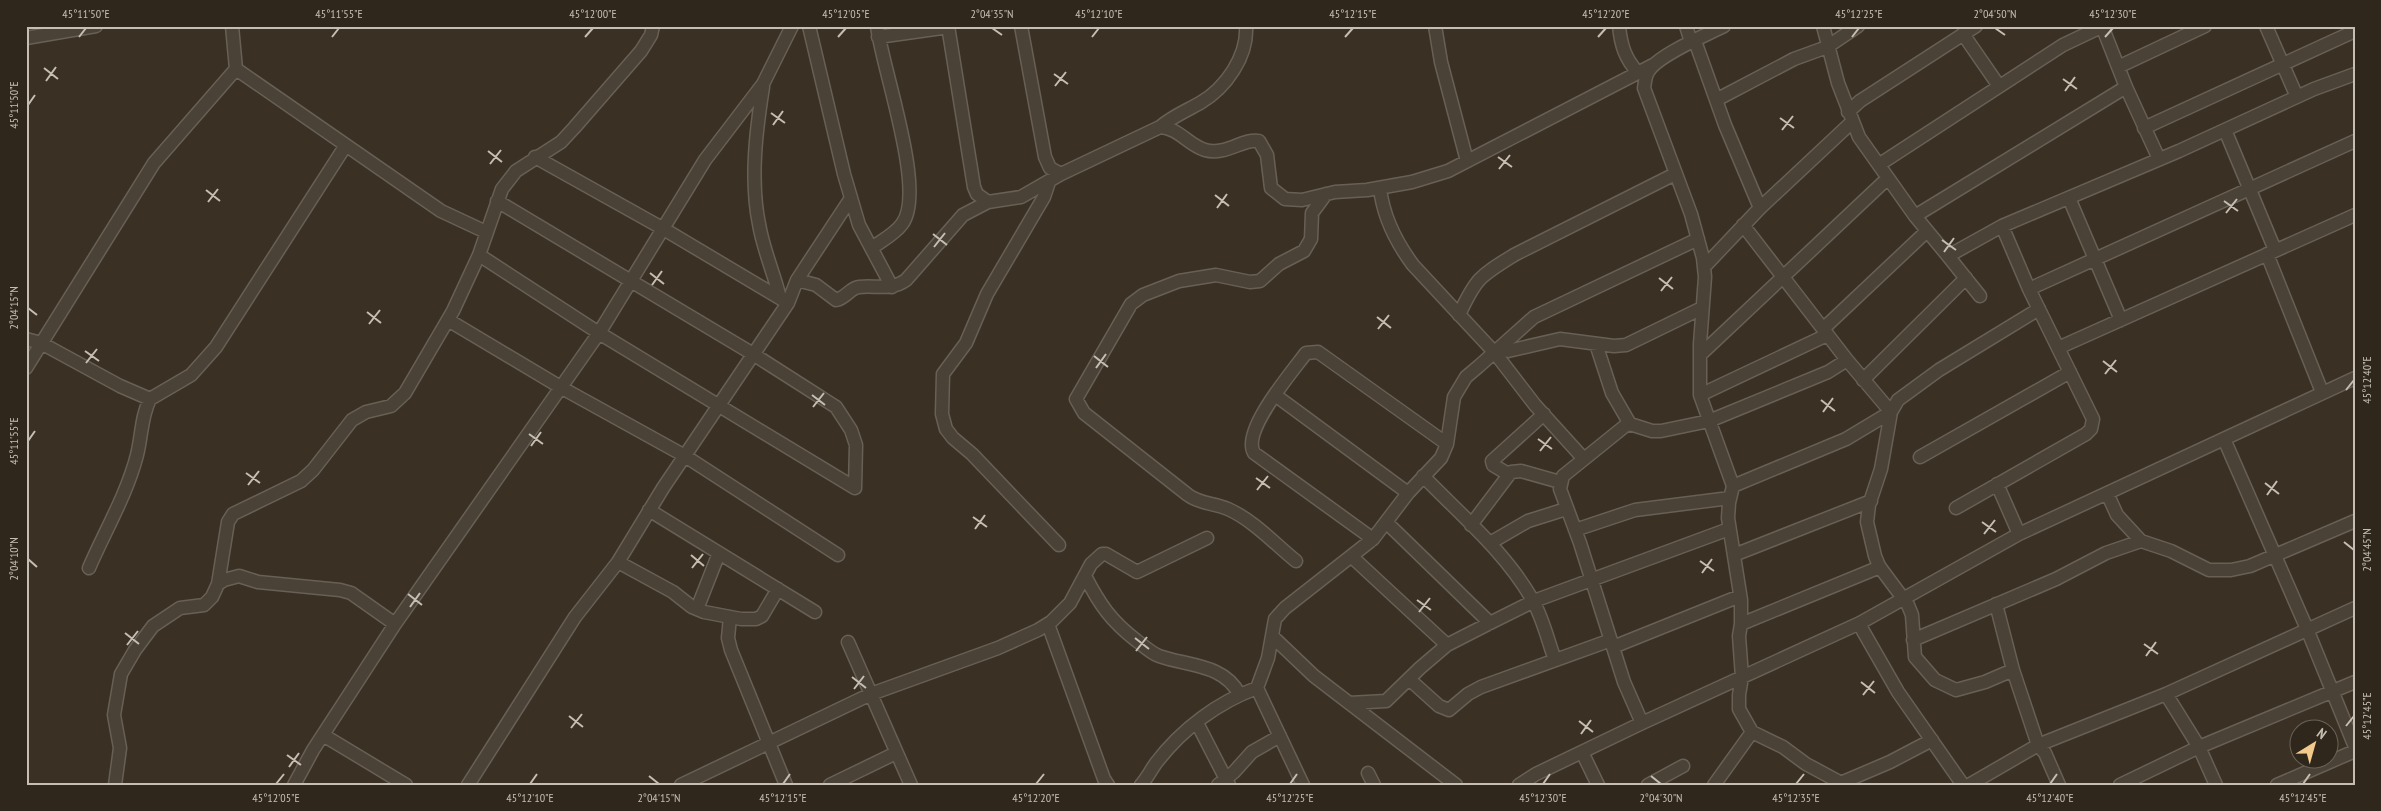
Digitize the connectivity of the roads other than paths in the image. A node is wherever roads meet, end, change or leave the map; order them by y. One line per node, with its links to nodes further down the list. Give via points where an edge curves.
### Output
1 (96, 26): 19 (street)
2 (232, 26): 29 (street)
3 (653, 26): 43 (street, via 641,52 574,128 560,142)
4 (792, 26): 32 (street)
5 (809, 26): 54 (street)
6 (1021, 26): 47 (street, via 1045,157 1050,168)
7 (1246, 26): 38 (street, via 1242,54 1230,74 1205,100 1178,113)
8 (1435, 26): 45 (street)
9 (1620, 26): 30 (street, via 1626,60)
10 (1686, 26): 24 (street)
11 (1724, 26): 24 (street)
12 (1823, 26): 25 (street)
13 (1858, 26): 25 (street)
14 (1976, 26): 22 (street)
15 (2102, 26): 28 (street); 33 (street, via 2063,45)
16 (2205, 26): 28 (street)
17 (2266, 26): 26 (street)
18 (948, 27): 21 (street); 57 (street, via 974,187 977,194)
19 (53, 29): 23 (street)
20 (2355, 30): 26 (street)
21 (878, 32): 67 (street, via 902,138 910,192 908,212 902,224)
22 (1963, 34): 33 (street); 37 (street, via 1860,101)
23 (26, 38)
24 (1693, 42): 27 (street); 36 (street)
25 (1827, 46): 36 (street, via 1794,59); 37 (street)
26 (2282, 64): 35 (street); 39 (street)
27 (1653, 65): 30 (street); 48 (street, via 1644,88)
28 (2118, 67): 34 (street)
29 (236, 69): 42 (street); 89 (street, via 154,163)
30 (1638, 73): 45 (street)
31 (2355, 74): 35 (street)
32 (763, 84): 63 (street, via 705,160); 80 (street, via 756,142 758,224)
33 (1999, 86): 46 (street)
34 (2126, 87): 39 (street); 59 (street)
35 (2297, 97): 40 (street)
36 (1716, 100): 58 (street)
37 (1850, 117): 46 (street, via 1859,137); 58 (street)
38 (1160, 127): 47 (street); 53 (street, via 1176,130 1193,145 1207,151 1259,141 1267,155 1271,188 1278,195 1294,200)
39 (2144, 128): 44 (street)
40 (2225, 130): 44 (street); 51 (street)
41 (2355, 141): 51 (street)
42 (346, 145): 65 (street, via 441,211); 104 (street, via 216,347 191,375)
43 (534, 157): 56 (street, via 516,171); 63 (street)
44 (2159, 160): 55 (street)
45 (1467, 161): 52 (street, via 1448,171)
46 (1880, 164): 49 (street)
47 (1061, 174): 50 (street)
48 (1675, 174): 66 (street); 83 (street, via 1489,270 1473,285)
49 (1888, 178): 59 (street); 73 (street)
50 (1049, 182): 57 (street, via 1022,197); 136 (street, via 1044,197 987,294 966,343 943,374 942,414 946,429 953,438)
51 (2250, 187): 68 (street); 71 (street)
52 (1380, 188): 53 (street); 83 (street, via 1382,206 1402,249)
53 (1326, 194): 142 (street, via 1312,213 1311,238 1304,251 1279,264 1260,281 1207,276 1180,281 1143,295 1131,304 1076,399 1084,413 1188,495 1205,504 1229,510)
54 (851, 198): 67 (street, via 859,224); 75 (street)
55 (2069, 198): 62 (street); 71 (street)
56 (497, 201): 65 (street); 76 (street)
57 (988, 202): 77 (street, via 963,215 906,280)
58 (1760, 208): 61 (street)
59 (1915, 216): 64 (street)
60 (2355, 216): 68 (street)
61 (1743, 225): 72 (street); 73 (street)
62 (2002, 226): 70 (street); 78 (street)
63 (662, 228): 76 (street); 80 (street)
64 (1926, 231): 70 (street); 86 (street)
65 (486, 232): 69 (street)
66 (1698, 239): 72 (street); 92 (street, via 1546,310)
67 (872, 248): 77 (street)
68 (2271, 252): 85 (street); 101 (street)
69 (479, 254): 84 (street); 87 (street)
70 (1948, 256): 74 (street)
71 (2095, 258): 78 (street); 85 (street)
72 (1704, 267): 81 (street)
73 (1782, 278): 86 (street); 94 (street)
74 (1966, 278): 79 (street); 99 (street)
75 (796, 280): 77 (street, via 816,285 836,300 858,287); 80 (street)
76 (630, 281): 87 (street); 93 (street)
77 (892, 287)
78 (2029, 289): 82 (street)
79 (1980, 296)
80 (784, 300): 93 (street)
81 (1702, 308): 90 (street, via 1626,345); 94 (street)
82 (2039, 309): 91 (street); 106 (street, via 1939,370 1898,400)
83 (1459, 315): 92 (street)
84 (448, 320): 100 (street); 148 (street, via 405,393 391,406 366,412 352,420 301,481 233,514 228,522)
85 (2121, 320): 91 (street)
86 (1825, 332): 95 (street); 103 (street)
87 (599, 333): 100 (street); 105 (street)
88 (26, 339): 89 (street)
89 (41, 343): 96 (street); 104 (street)
90 (1596, 344): 92 (street, via 1560,339 1508,351); 109 (street, via 1612,393)
91 (2058, 348): 97 (street)
92 (1498, 350): 107 (street); 111 (street, via 1466,377 1454,397)
93 (753, 354): 105 (street); 105 (street, via 836,407 851,430 856,445 855,488)
94 (1700, 355): 103 (street)
95 (1846, 360): 99 (street); 108 (street, via 1828,372)
96 (26, 368)
97 (2070, 372): 113 (street); 118 (street, via 2093,419 2091,429)
98 (2355, 378): 101 (street)
99 (1863, 380): 106 (street)
100 (562, 388): 112 (street); 160 (street)
101 (2322, 392): 110 (street)
102 (1275, 394): 111 (street, via 1306,353 1318,352); 120 (street); 133 (street, via 1252,434 1250,442 1254,453)
103 (1700, 395): 108 (street)
104 (150, 399): 145 (street, via 143,412 137,454 128,483)
105 (720, 406): 112 (street)
106 (1891, 412): 119 (street, via 1846,439); 122 (street, via 1881,469)
107 (1544, 414): 114 (street); 115 (street, via 1492,460 1493,465)
108 (1709, 421): 109 (street, via 1661,431); 119 (street)
109 (1630, 424): 114 (street)
110 (2224, 439): 121 (street); 140 (street)
111 (1447, 444): 116 (street, via 1441,458)
112 (685, 456): 125 (street); 138 (street)
113 (1920, 457)
114 (1583, 458): 117 (street, via 1568,470)
115 (1508, 474): 117 (street, via 1522,471); 128 (street)
116 (1424, 476): 120 (street); 128 (street)
117 (1560, 482): 124 (street)
118 (1997, 484): 123 (street); 131 (street)
119 (1732, 492): 129 (street); 130 (street, via 1635,510)
120 (1408, 493): 127 (street)
121 (2107, 493): 131 (street); 134 (street, via 2117,515)
122 (1871, 501): 139 (street); 144 (street, via 1867,522)
123 (1956, 508)
124 (1566, 509): 130 (street); 135 (street, via 1528,521)
125 (649, 510): 137 (street); 143 (street)
126 (2355, 521): 140 (street)
127 (1386, 522): 133 (street); 159 (street)
128 (1471, 525): 135 (street)
129 (1729, 529): 139 (street); 147 (street)
130 (1575, 530): 147 (street)
131 (2019, 534): 151 (street)
132 (1207, 538): 146 (street, via 1136,572 1102,554 1091,564)
133 (1373, 539): 141 (street)
134 (2141, 541): 140 (street, via 2171,551 2209,570 2250,566); 153 (street, via 2106,553 2056,579)
135 (1490, 543): 152 (street)
136 (1059, 545)
137 (719, 553): 149 (street); 155 (street)
138 (838, 555)
139 (1734, 555): 150 (street)
140 (2275, 555): 163 (street)
141 (1351, 556): 164 (street, via 1285,608 1275,619); 168 (street)
142 (1296, 561)
143 (618, 562): 155 (street); 201 (street, via 575,617)
144 (1880, 567): 151 (street); 162 (street)
145 (89, 568)
146 (1085, 576): 161 (street, via 1070,602); 177 (street, via 1105,612 1151,651 1206,667 1230,681)
147 (1591, 580): 152 (street); 167 (street)
148 (218, 584): 160 (street, via 239,576 258,582 340,590 351,593); 198 (street, via 204,605 180,608 153,626 121,674 114,715 120,748)
149 (778, 589): 156 (street); 157 (street, via 762,616 756,619)
150 (1740, 596): 162 (street); 167 (street)
151 (1904, 599): 158 (street); 165 (street, via 1912,615)
152 (1534, 601): 159 (street); 169 (street)
153 (1996, 604): 165 (street); 170 (street)
154 (2355, 608): 163 (street)
155 (697, 609): 157 (street)
156 (815, 612)
157 (730, 617): 186 (street, via 728,638 731,650)
158 (1860, 622): 171 (street); 185 (street, via 1898,692)
159 (1490, 623): 168 (street)
160 (395, 624): 183 (street)
161 (1048, 624): 176 (street, via 998,648); 206 (street)
162 (1741, 624): 171 (street)
163 (2307, 629): 175 (street); 178 (street)
164 (1272, 636): 174 (street); 179 (street, via 1314,676)
165 (1913, 640): 170 (street, via 1916,657 1924,670 1944,686 1956,690)
166 (848, 642): 176 (street)
167 (1612, 644): 169 (street); 181 (street)
168 (1447, 645): 172 (street)
169 (1555, 660): 172 (street, via 1481,687 1449,710)
170 (2013, 670): 187 (street)
171 (1742, 677): 181 (street); 182 (street, via 1739,710)
172 (1409, 679): 179 (street, via 1386,702)
173 (2355, 682): 175 (street)
174 (1257, 688): 177 (street); 184 (street)
175 (2333, 691): 188 (street); 189 (street)
176 (872, 694): 186 (street); 192 (street)
177 (1240, 694): 180 (street)
178 (2166, 694): 187 (street); 188 (street)
179 (1349, 703): 209 (street)
180 (1197, 723): 195 (street, via 1157,762); 196 (street)
181 (1642, 724): 191 (street)
182 (1752, 732): 197 (street, via 1783,746); 213 (street)
183 (323, 735): 199 (street); 200 (street)
184 (1280, 736): 196 (street, via 1252,752); 207 (street)
185 (1932, 740): 197 (street); 214 (street)
186 (769, 742): 202 (street); 203 (street)
187 (2038, 745): 215 (street); 216 (street, via 2045,752)
188 (2199, 747): 217 (street); 218 (street)
189 (2355, 747)
190 (2355, 751): 219 (street)
191 (1582, 752): 210 (street); 211 (street)
192 (896, 753): 204 (street); 205 (street)
193 (1683, 766): 212 (street)
194 (1368, 773): 208 (street)
195 (1145, 783)
196 (1224, 783)
197 (1842, 784)
198 (115, 785)
199 (294, 785)
200 (406, 785)
201 (468, 785)
202 (681, 785)
203 (786, 785)
204 (830, 785)
205 (911, 785)
206 (1108, 785)
207 (1304, 785)
208 (1374, 785)
209 (1456, 785)
210 (1519, 785)
211 (1598, 785)
212 (1648, 785)
213 (1714, 785)
214 (1963, 785)
215 (1969, 785)
216 (2059, 785)
217 (2120, 785)
218 (2216, 785)
219 (2277, 785)

